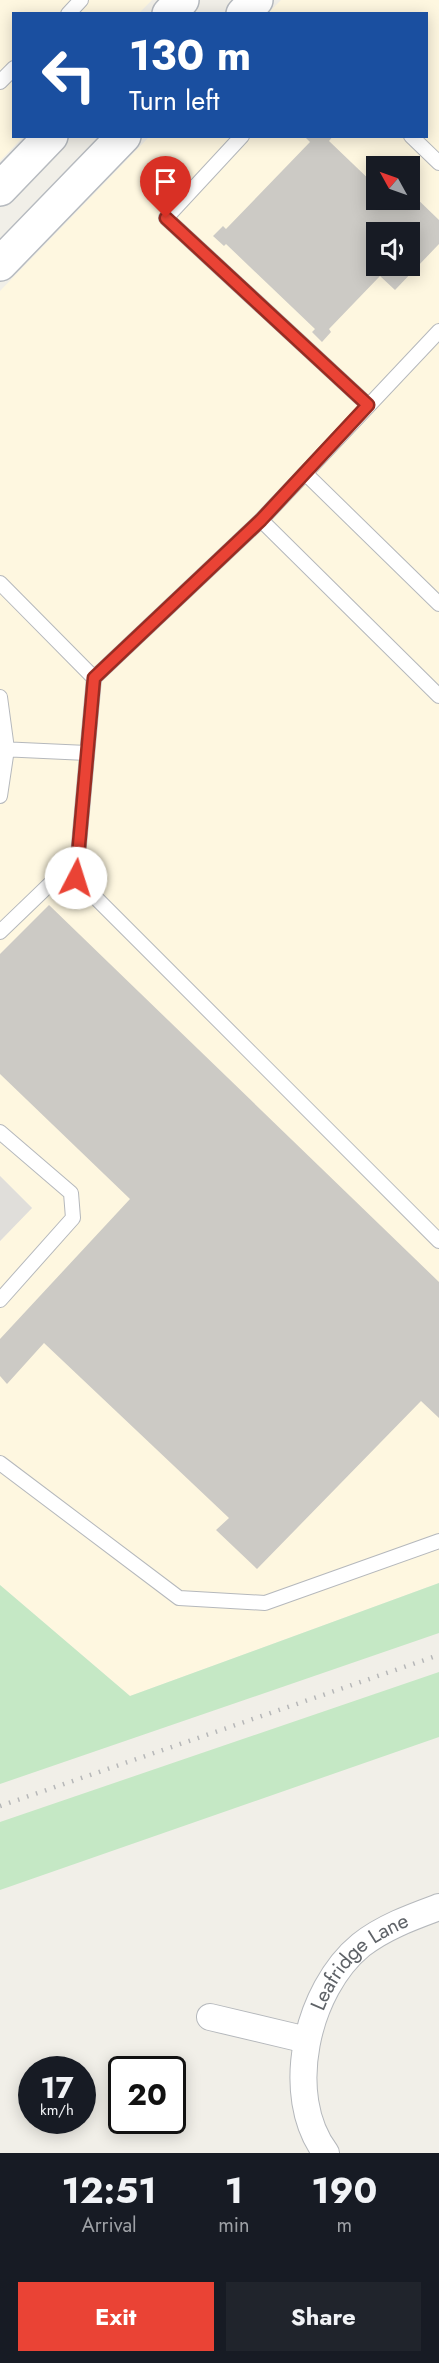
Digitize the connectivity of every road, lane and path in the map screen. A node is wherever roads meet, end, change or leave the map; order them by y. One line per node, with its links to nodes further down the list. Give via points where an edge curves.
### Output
1 (81, 0): 4 (lane)
2 (183, 0): 5 (street)
3 (256, 0): 6 (street)
4 (70, 12)
5 (172, 12)
6 (245, 12)
7 (12, 70): 8 (lane)
8 (0, 82)
9 (49, 138): 14 (street)
10 (122, 138): 15 (street)
11 (240, 138): 17 (lane, via 166,218)
12 (413, 138): 13 (lane)
13 (439, 163)
14 (0, 189)
15 (0, 264)
16 (439, 331): 17 (lane)
17 (368, 405): 18 (lane)
18 (305, 472): 19 (lane); 21 (lane)
19 (261, 520): 22 (lane); 23 (lane)
20 (0, 583): 22 (lane)
21 (439, 604)
22 (94, 678): 26 (lane)
23 (439, 696)
24 (0, 697): 25 (lane)
25 (3, 749): 26 (lane); 27 (lane)
26 (87, 753): 28 (lane)
27 (0, 796)
28 (78, 857): 29 (lane); 31 (lane, via 76,878)
29 (0, 932)
30 (0, 1132): 32 (lane, via 71,1193 74,1218)
31 (439, 1241)
32 (0, 1300)
33 (0, 1463): 34 (lane, via 179,1599 265,1603)
34 (439, 1541)
35 (439, 1907): 37 (street, Leafridge Lane, via 360,1946 328,1985)
36 (210, 2017): 37 (street)
37 (308, 2040): 38 (street, Leafridge Lane, via 304,2102 311,2126)
38 (326, 2153)

